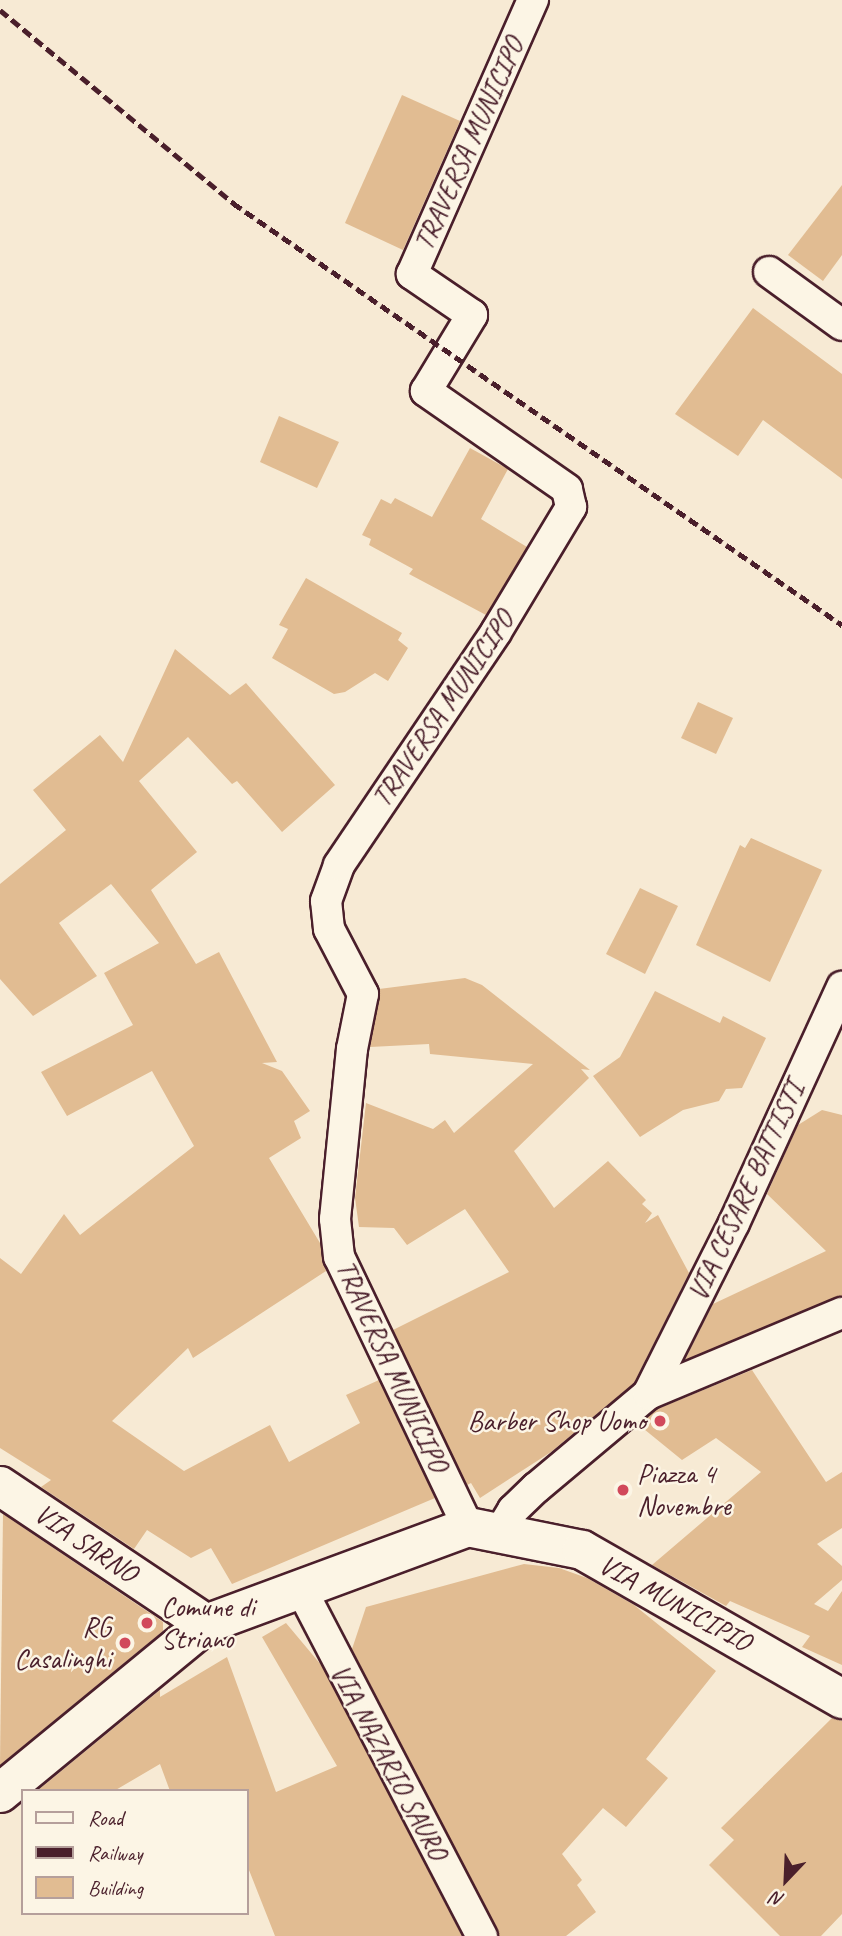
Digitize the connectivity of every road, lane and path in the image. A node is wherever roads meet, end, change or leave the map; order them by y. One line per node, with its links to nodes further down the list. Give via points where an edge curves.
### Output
1 (533, 0): 8 (street, TRAVERSA MUNICIPO, via 412,274 472,315 426,391 566,489 571,508 496,632 339,865 326,901 329,929 363,994 352,1049 335,1219 339,1256)
2 (769, 272): 3 (street)
3 (842, 325)
4 (842, 987): 6 (street, VIA CESARE BATTISTI, via 734,1223)
5 (842, 1313): 6 (street)
6 (648, 1394): 8 (street)
7 (0, 1486): 10 (main road, VIA SARNO)
8 (483, 1531): 9 (main road); 11 (main road, VIA MUNICIPIO, via 582,1550)
9 (300, 1587): 10 (main road); 13 (street, VIA NAZARIO SAURO)
10 (206, 1623): 12 (main road)
11 (842, 1699)
12 (0, 1793)
13 (482, 1936)

